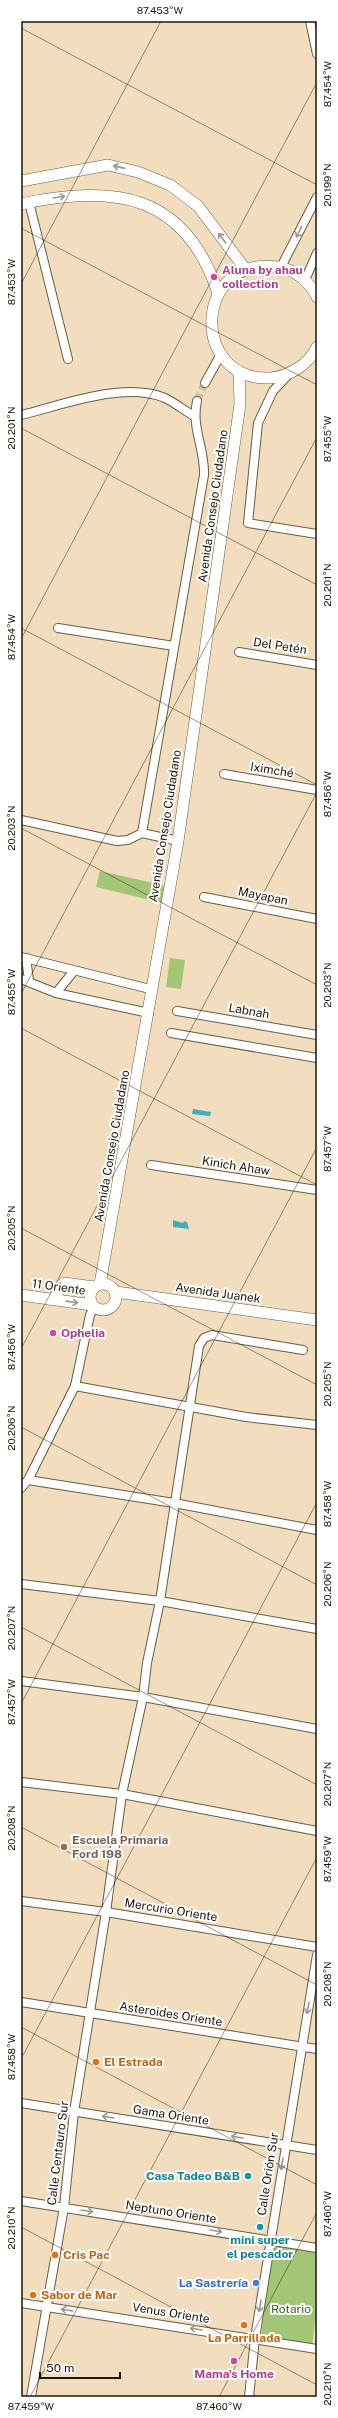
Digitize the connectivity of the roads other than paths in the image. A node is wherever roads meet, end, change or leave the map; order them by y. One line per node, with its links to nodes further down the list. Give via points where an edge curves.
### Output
1 (310, 21): 2 (street)
2 (317, 54)
3 (21, 181): 8 (street, one-way to 3, via 198,206 170,185 138,172 108,165)
4 (317, 197): 7 (street, one-way to 7)
5 (25, 203): 10 (street, one-way to 10, via 86,193 125,199 154,208 179,224 196,246 211,271); 14 (street)
6 (317, 253): 9 (street)
7 (281, 268): 8 (street, via 269,266); 9 (street)
8 (246, 270): 10 (street, via 235,275)
9 (305, 280): 11 (street)
10 (218, 293): 13 (street, via 212,311 211,331)
11 (316, 295)
12 (316, 349): 16 (street, via 304,364)
13 (221, 354): 15 (street); 17 (street)
14 (68, 359)
15 (239, 371): 16 (street, via 264,378); 30 (street, Avenida Consejo Ciudadano, via 240,404)
16 (289, 374): 21 (street, via 273,391 258,423 248,523)
17 (205, 383)
18 (196, 401): 20 (street)
19 (21, 415): 20 (street, via 112,394 140,392 165,398)
20 (194, 416): 23 (street, via 204,461 204,475)
21 (317, 534)
22 (58, 628): 23 (street)
23 (174, 646): 29 (street)
24 (239, 652): 25 (street, Del Petén)
25 (317, 665)
26 (224, 774): 27 (street, Iximché)
27 (317, 790)
28 (21, 820): 29 (street, via 117,842)
29 (142, 833): 30 (street)
30 (178, 841): 36 (street, Avenida Consejo Ciudadano)
31 (204, 897): 32 (street, Mayapan)
32 (317, 919)
33 (24, 958): 34 (street); 35 (street)
34 (74, 971): 36 (street); 37 (street)
35 (25, 980): 37 (street)
36 (150, 990): 39 (street, Avenida Consejo Ciudadano)
37 (56, 993): 39 (street)
38 (177, 1012): 41 (street, Labnah)
39 (149, 1013): 45 (street, Avenida Consejo Ciudadano)
40 (171, 1033): 42 (street)
41 (317, 1035)
42 (317, 1058)
43 (151, 1165): 44 (street, Kinich Ahaw)
44 (317, 1190)
45 (97, 1286): 46 (street, via 110,1286); 48 (street, via 64,1283); 49 (street, via 89,1295)
46 (116, 1292): 49 (street, via 116,1301 110,1308 102,1310); 50 (street, Avenida Juanek)
47 (21, 1295): 48 (street, 11 Oriente)
48 (52, 1300): 49 (street, 11 Oriente, one-way to 49)
49 (93, 1306): 52 (street)
50 (317, 1320)
51 (303, 1350): 53 (street, Calle Centauro Sur, via 207,1335 199,1346)
52 (75, 1386): 53 (street); 55 (street)
53 (190, 1408): 54 (street, via 246,1418); 57 (street, Calle Centauro Sur)
54 (317, 1425)
55 (28, 1480): 56 (street); 57 (street)
56 (21, 1488)
57 (174, 1503): 58 (street); 60 (street, Calle Centauro Sur)
58 (317, 1530)
59 (21, 1584): 60 (street)
60 (160, 1601): 61 (street); 63 (street, Calle Centauro Sur)
61 (317, 1629)
62 (21, 1681): 63 (street)
63 (143, 1697): 64 (street); 66 (street, Calle Centauro Sur)
64 (317, 1730)
65 (21, 1782): 66 (street)
66 (122, 1794): 67 (street); 69 (street, Calle Centauro Sur)
67 (317, 1831)
68 (21, 1901): 69 (street, Mercurio Oriente)
69 (106, 1912): 70 (street, Mercurio Oriente); 73 (street, Calle Centauro Sur)
70 (317, 1947)
71 (317, 1955): 74 (street, Calle Orión Sur, one-way to 74)
72 (21, 2002): 73 (street, Asteroides Oriente)
73 (90, 2014): 74 (street, Asteroides Oriente); 77 (street, Calle Centauro Sur)
74 (301, 2046): 75 (street, Asteroides Oriente); 78 (street, Calle Orión Sur)
75 (317, 2049)
76 (21, 2103): 77 (street, Gama Oriente)
77 (74, 2112): 78 (street, Gama Oriente, one-way to 77); 81 (street, Calle Centauro Sur)
78 (285, 2144): 79 (street, Gama Oriente); 82 (street, Calle Orión Sur, one-way to 82)
79 (317, 2150)
80 (21, 2200): 81 (street, Neptuno Oriente)
81 (64, 2207): 82 (street, Neptuno Oriente, one-way to 82); 85 (street, Calle Centauro Sur)
82 (270, 2240): 83 (street, Neptuno Oriente); 86 (street, Calle Orión Sur, one-way to 86)
83 (317, 2248)
84 (21, 2303): 85 (street, Venus Oriente)
85 (47, 2307): 86 (street, Venus Oriente, one-way to 85); 88 (street, Calle Centauro Sur)
86 (255, 2338): 87 (street, Venus Oriente); 89 (street, Calle Orión Sur)
87 (317, 2349)
88 (31, 2397)
89 (249, 2397)

